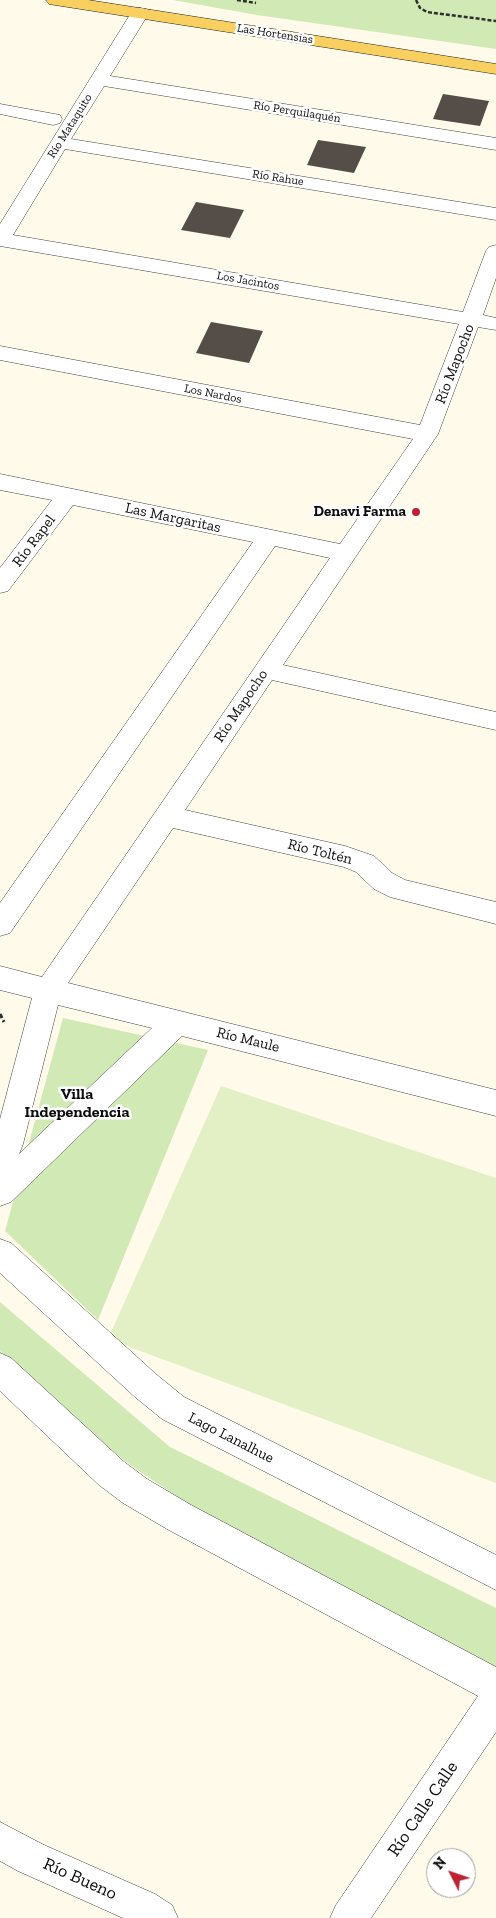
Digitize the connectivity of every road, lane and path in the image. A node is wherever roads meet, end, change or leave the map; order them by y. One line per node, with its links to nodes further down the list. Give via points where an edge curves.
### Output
1 (55, 0): 3 (main road, Las Hortensias)
2 (416, 0): 4 (path, via 427,12)
3 (140, 13): 5 (main road, Las Hortensias); 6 (street, Río Mataquito)
4 (496, 20)
5 (496, 69)
6 (99, 80): 9 (street, Río Mataquito); 10 (street, Río Perquilaquén)
7 (0, 110): 8 (street)
8 (53, 119)
9 (60, 144): 11 (street, Río Rahue); 12 (street, Río Mataquito)
10 (496, 144)
11 (496, 214)
12 (0, 239): 14 (street, Los Jacintos)
13 (496, 251): 14 (street, Río Mapocho)
14 (472, 319): 15 (street, Los Jacintos); 17 (street, Río Mapocho)
15 (496, 324)
16 (0, 353): 17 (street, Los Nardos)
17 (427, 434): 21 (street, Río Mapocho)
18 (0, 482): 19 (street, Las Margaritas)
19 (68, 496): 20 (street, Las Margaritas); 22 (street, Río Rapel)
20 (269, 537): 21 (street, Las Margaritas); 27 (street)
21 (346, 553): 23 (street, Río Mapocho)
22 (0, 585)
23 (266, 670): 24 (street); 25 (street, Río Mapocho)
24 (496, 720)
25 (165, 816): 26 (street, Río Toltén, via 345,856 364,864 383,881 399,889); 29 (street, Río Mapocho)
26 (496, 913)
27 (0, 925)
28 (0, 978): 29 (street, Río Maule)
29 (48, 990): 30 (street, Río Maule); 32 (street, Río Mapocho)
30 (178, 1022): 31 (street, Río Maule); 33 (street)
31 (496, 1103)
32 (0, 1167)
33 (0, 1192)
34 (0, 1253): 36 (street, Lago Lanalhue, via 173,1408)
35 (0, 1369): 37 (street, via 135,1491)
36 (496, 1574)
37 (496, 1686)
38 (496, 1700): 41 (street, Río Calle Calle)
39 (0, 1841): 40 (street, Río Bueno)
40 (159, 1918)
41 (349, 1918)

